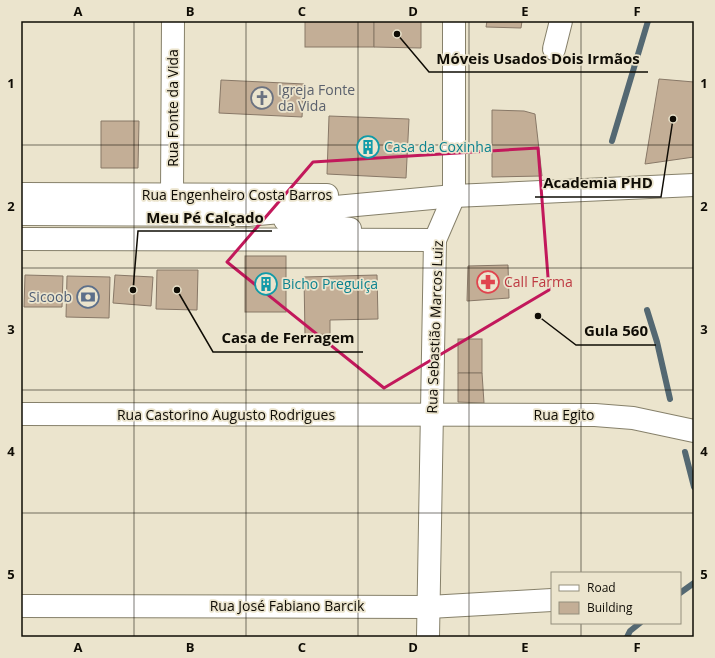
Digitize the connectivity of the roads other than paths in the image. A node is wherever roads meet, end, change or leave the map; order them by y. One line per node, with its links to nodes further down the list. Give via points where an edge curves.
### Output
1 (173, 21): 7 (street, Rua Fonte da Vida)
2 (454, 21): 8 (street, Rua Sebastião Marcos Luiz)
3 (561, 21): 4 (street)
4 (554, 49)
5 (694, 185): 8 (street)
6 (21, 194): 7 (street, Rua Engenheiro Costa Barros)
7 (172, 194): 8 (street, Rua Engenheiro Costa Barros)
8 (454, 196): 10 (street); 12 (street, Rua Sebastião Marcos Luiz)
9 (21, 214): 10 (street)
10 (248, 215): 12 (street)
11 (21, 240): 12 (street)
12 (435, 240): 14 (street, Rua Sebastião Marcos Luiz)
13 (21, 414): 14 (street, Rua Castorino Augusto Rodrigues)
14 (432, 415): 15 (street, Rua Egito, via 614,416); 18 (street, Rua Sebastião Marcos Luiz)
15 (694, 431)
16 (551, 600): 18 (street, Rua José Fabiano Barcik)
17 (21, 606): 18 (street, Rua José Fabiano Barcik)
18 (429, 607): 19 (street, Rua Sebastião Marcos Luiz)
19 (428, 637)

